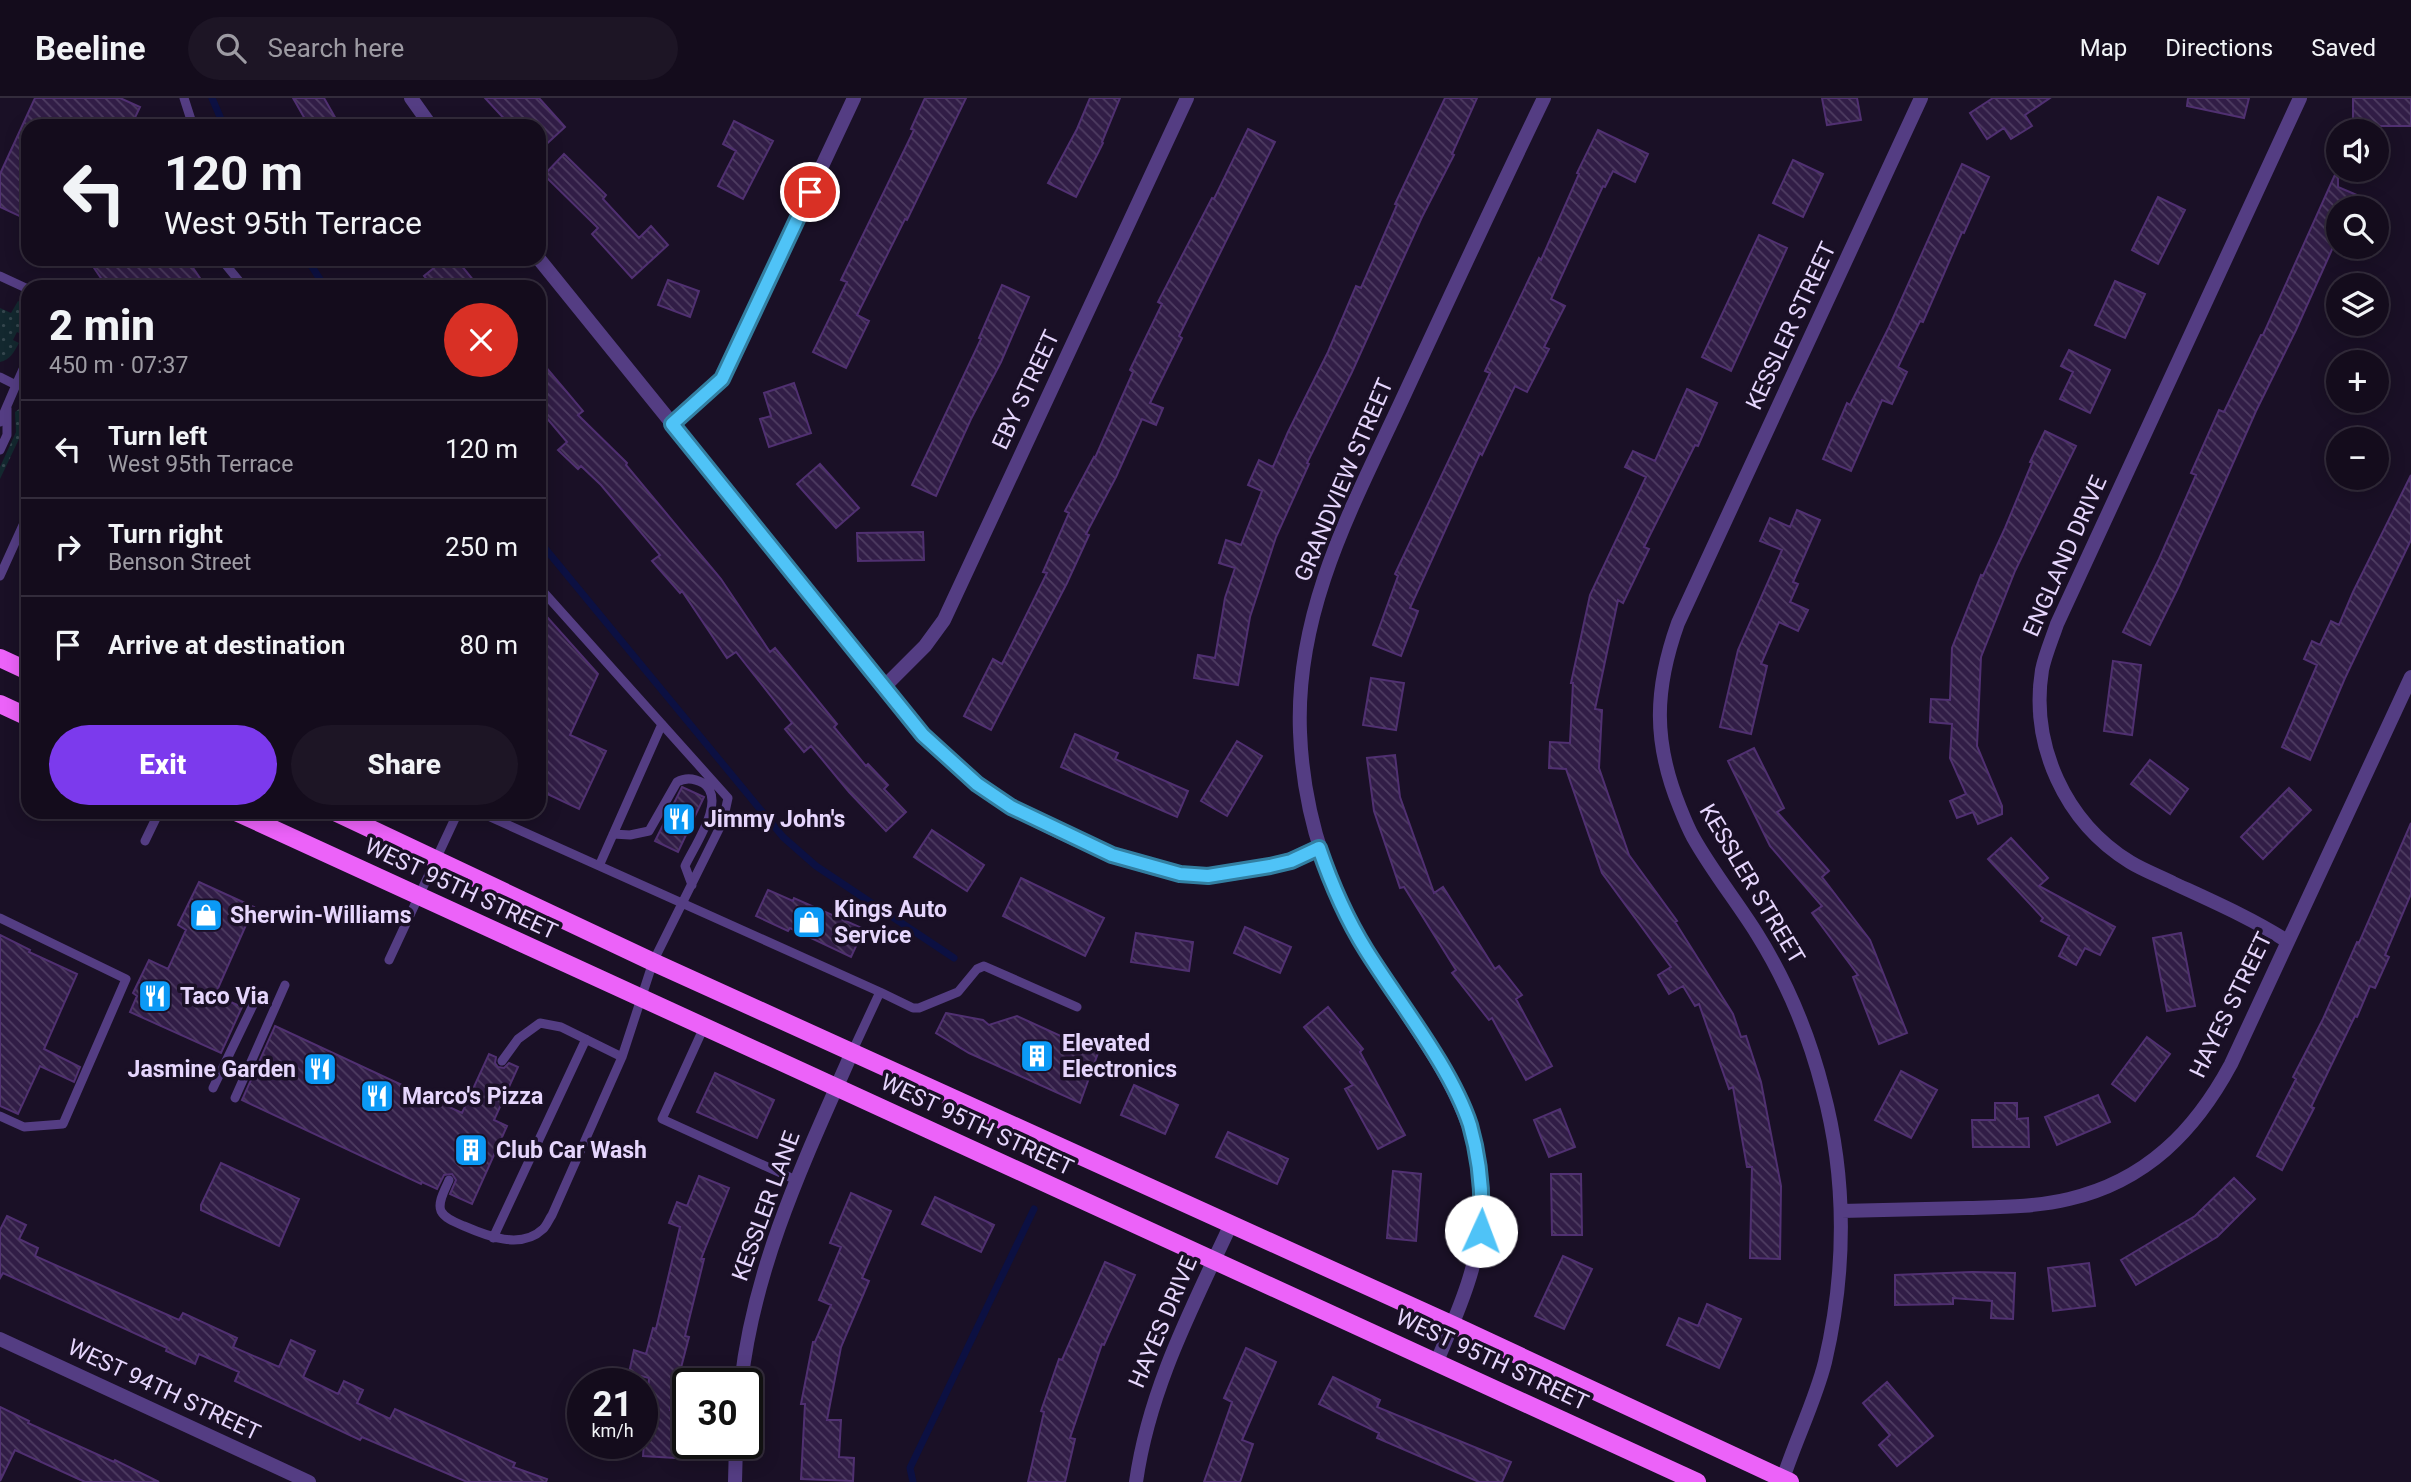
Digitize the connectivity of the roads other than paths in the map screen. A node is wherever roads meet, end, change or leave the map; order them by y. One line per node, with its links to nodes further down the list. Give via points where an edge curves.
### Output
1 (184, 98): 8 (lane)
2 (411, 98): 9 (street)
3 (854, 98): 20 (street, via 722,379)
4 (1187, 98): 28 (street, EBY STREET, via 944,620)
5 (1545, 98): 39 (street, GRANDVIEW STREET, via 1338,540 1312,613 1303,667 1300,733)
6 (1922, 98): 65 (street, KESSLER STREET, via 1678,623 1664,668 1660,704 1660,738 1668,779 1692,836 1758,936 1807,1035 1824,1091 1838,1169)
7 (2300, 98): 46 (street, ENGLAND DRIVE, via 2057,624 2043,668 2040,697 2042,736 2052,769 2083,822 2133,864)
8 (191, 119)
9 (426, 119)
10 (227, 266): 13 (lane)
11 (545, 266): 20 (street)
12 (0, 276): 14 (lane)
13 (238, 280)
14 (21, 286)
15 (21, 374): 17 (lane)
16 (0, 377): 17 (lane)
17 (16, 385): 18 (lane)
18 (7, 408): 19 (lane); 21 (lane, via 7,435)
19 (0, 422)
20 (672, 424): 28 (street)
21 (0, 450)
22 (21, 530): 23 (lane)
23 (0, 576)
24 (546, 595): 31 (lane)
25 (0, 658): 26 (main road)
26 (21, 668)
27 (2411, 677): 46 (street, HAYES STREET)
28 (885, 687): 39 (street, via 923,735 977,784 1011,807 1112,855 1180,874 1208,876 1291,861)
29 (0, 704): 30 (main road)
30 (21, 714)
31 (662, 724): 37 (lane); 42 (lane, via 728,798 723,821)
32 (156, 819): 38 (lane)
33 (251, 819): 43 (main road, WEST 95TH STREET)
34 (350, 819): 40 (main road, WEST 95TH STREET)
35 (455, 819): 40 (lane)
36 (495, 819): 41 (lane)
37 (613, 834): 41 (lane); 42 (lane, via 649,831 677,782 690,778 706,785 713,807 685,866)
38 (145, 841)
39 (1319, 848): 69 (street, GRANDVIEW STREET, via 1364,947 1443,1069 1469,1125 1482,1188 1481,1231)
40 (436, 859): 43 (lane); 48 (main road, WEST 95TH STREET)
41 (599, 866): 44 (lane)
42 (692, 885): 44 (lane)
43 (417, 895): 47 (lane); 51 (main road, WEST 95TH STREET)
44 (682, 904): 48 (lane); 50 (lane)
45 (0, 918): 62 (lane, via 126,979 63,1124 24,1127)
46 (2287, 941): 65 (street, HAYES STREET, via 2216,1092 2169,1148 2132,1174 2090,1194 2027,1206)
47 (389, 960)
48 (653, 961): 51 (lane); 56 (main road, WEST 95TH STREET)
49 (285, 985): 61 (lane)
50 (880, 992): 53 (lane, via 919,1008 958,992 984,966); 56 (lane)
51 (642, 998): 54 (main road, WEST 95TH STREET); 57 (lane)
52 (254, 1003): 60 (lane)
53 (1077, 1007)
54 (704, 1027): 59 (main road, WEST 95TH STREET); 64 (lane, via 662,1119)
55 (586, 1039): 57 (lane); 58 (lane, via 540,1023 518,1039); 67 (lane)
56 (853, 1050): 59 (street, KESSLER LANE); 66 (main road, WEST 95TH STREET)
57 (622, 1057): 67 (lane, via 542,1230 522,1239)
58 (502, 1061)
59 (836, 1087): 64 (street, KESSLER LANE); 68 (main road, WEST 95TH STREET)
60 (213, 1088)
61 (235, 1098)
62 (0, 1116)
63 (449, 1180): 67 (lane, via 441,1212)
64 (796, 1180): 72 (street, KESSLER LANE, via 759,1286)
65 (1840, 1211): 74 (street, KESSLER STREET, via 1836,1299 1824,1365)
66 (1231, 1224): 68 (street, HAYES DRIVE); 69 (main road, WEST 95TH STREET)
67 (493, 1238)
68 (1215, 1260): 71 (main road, WEST 95TH STREET); 77 (street, HAYES DRIVE, via 1171,1354 1152,1408)
69 (1452, 1325): 71 (street, GRANDVIEW STREET); 74 (main road, WEST 95TH STREET)
70 (0, 1339): 75 (street, WEST 94TH STREET)
71 (1437, 1361): 78 (main road, WEST 95TH STREET)
72 (744, 1368)
73 (736, 1459): 76 (street)
74 (1785, 1481)
75 (309, 1482)
76 (735, 1482)
77 (1136, 1482)
78 (1697, 1482)

